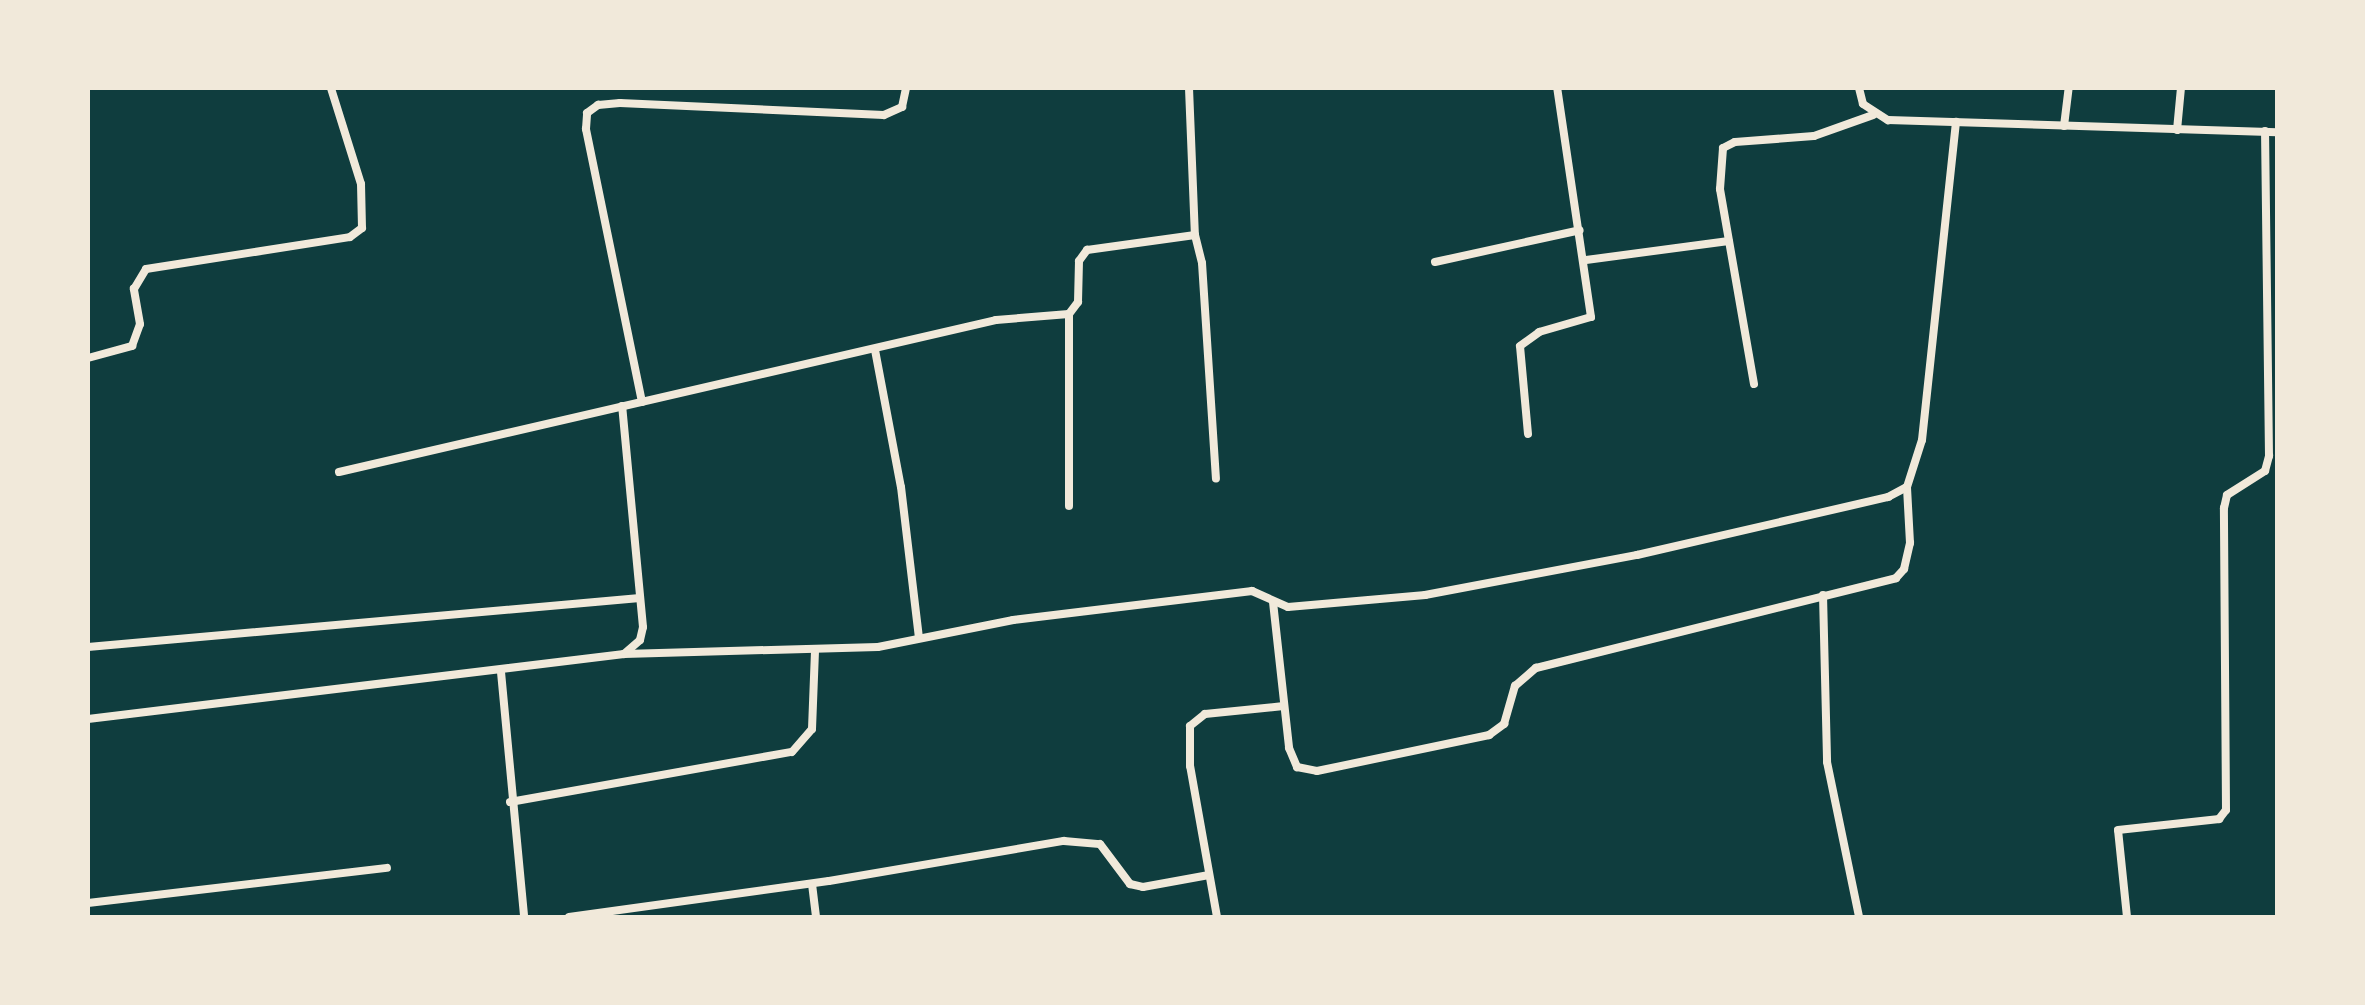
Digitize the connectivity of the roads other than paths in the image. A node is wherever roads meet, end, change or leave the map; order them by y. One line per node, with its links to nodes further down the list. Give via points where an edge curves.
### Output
1 (331, 88): 21 (street, via 361,184 362,228 350,237 146,269 134,289 140,324 132,346)
2 (906, 88): 23 (street, via 902,107 884,115 620,103 598,105 587,113)
3 (1189, 88): 15 (street)
4 (1557, 88): 14 (street)
5 (1859, 88): 8 (street)
6 (2069, 88): 10 (street)
7 (2181, 88): 11 (street)
8 (1873, 115): 9 (street); 16 (street, via 1814,136 1735,142 1723,148 1720,189)
9 (1956, 122): 10 (street); 28 (street, via 1928,396)
10 (2064, 126): 11 (street)
11 (2177, 130): 12 (street)
12 (2265, 131): 13 (street); 50 (street, via 2269,456 2265,471 2227,495 2224,508 2226,810 2219,819 2118,830)
13 (2277, 132)
14 (1580, 230): 17 (street); 18 (street)
15 (1195, 235): 19 (street, via 1087,250 1079,261 1078,302); 27 (street)
16 (1729, 241): 17 (street); 22 (street)
17 (1586, 260): 25 (street, via 1591,317 1539,332 1520,346)
18 (1435, 262)
19 (1069, 314): 20 (street, via 996,320); 29 (street)
20 (875, 350): 23 (street); 33 (street, via 901,487)
21 (88, 358)
22 (1754, 384)
23 (642, 402): 24 (street)
24 (622, 406): 26 (street); 31 (street)
25 (1528, 434)
26 (339, 472)
27 (1216, 479)
28 (1907, 487): 30 (street, via 1910,543 1904,569 1896,578); 32 (street, via 1854,506 1481,587 1362,602 1288,607)
29 (1069, 506)
30 (1823, 595): 38 (street, via 1536,668 1515,686 1504,724 1489,735 1317,771 1305,771 1293,760); 49 (street, via 1827,762)
31 (640, 598): 34 (street); 36 (street, via 640,640)
32 (1273, 602): 33 (street, via 1244,591); 38 (street)
33 (919, 637): 35 (street, via 878,647)
34 (88, 647)
35 (815, 651): 36 (street); 40 (street, via 812,729 792,752)
36 (624, 654): 37 (street)
37 (501, 672): 39 (street); 40 (street)
38 (1284, 706): 42 (street, via 1205,714 1190,726 1190,766)
39 (88, 719)
40 (510, 802): 45 (street)
41 (387, 868): 44 (street)
42 (1209, 875): 43 (street, via 1143,887 1130,884 1115,859 1089,840 995,850); 48 (street)
43 (812, 884): 46 (street); 47 (street)
44 (88, 903)
45 (524, 917)
46 (569, 917)
47 (816, 917)
48 (1217, 917)
49 (1859, 917)
50 (2127, 917)

